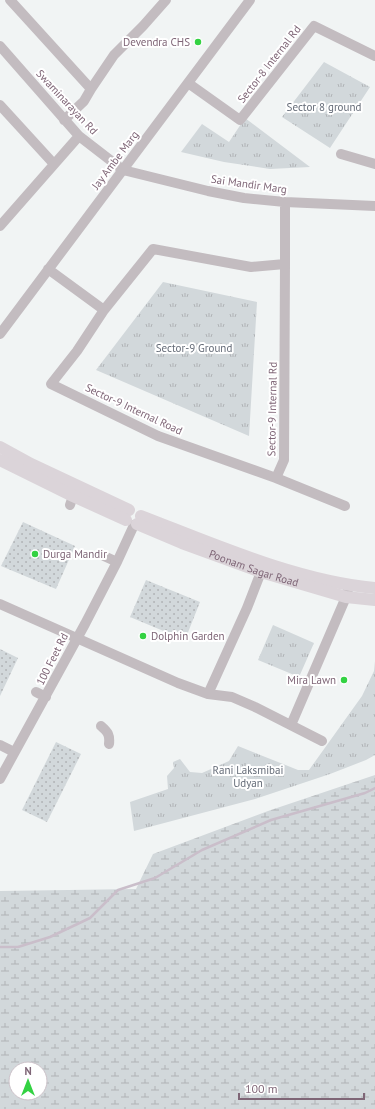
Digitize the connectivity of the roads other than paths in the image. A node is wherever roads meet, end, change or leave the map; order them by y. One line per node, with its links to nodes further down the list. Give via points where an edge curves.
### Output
1 (10, 0): 7 (street)
2 (166, 0): 7 (street, via 143,26 111,53)
3 (250, 0): 6 (street, Jay Ambe Marg)
4 (0, 46): 9 (street, Swaminarayan Rd)
5 (375, 56): 6 (street, Sector-8 Internal Rd, via 314,26 240,120)
6 (188, 83): 14 (street, Jay Ambe Marg)
7 (91, 89): 9 (street, via 84,101)
8 (0, 105): 12 (street)
9 (64, 120): 10 (street, Swaminarayan Rd)
10 (79, 136): 12 (street); 14 (street, Swaminarayan Rd)
11 (341, 154): 13 (street)
12 (53, 164): 17 (street)
13 (375, 164)
14 (122, 170): 15 (street, Sai Mandir Marg, via 208,191); 19 (street, Jay Ambe Marg)
15 (285, 202): 16 (street, Sai Mandir Marg); 18 (street, Sector-9 Internal Rd)
16 (375, 206)
17 (1, 223)
18 (286, 264): 20 (street, via 251,267 153,249); 24 (street, Sector-9 Internal Rd, via 284,460)
19 (48, 269): 20 (street); 21 (street, Jay Ambe Marg)
20 (104, 310): 24 (street, Sector-9 Internal Road, via 51,384 158,436)
21 (0, 334)
22 (0, 446): 26 (main road, Poonam Sagar Road)
23 (0, 460): 26 (main road, Poonam Sagar Road, via 71,500)
24 (276, 478): 25 (street)
25 (346, 506)
26 (133, 519): 28 (street, 100 Feet Rd); 29 (main road, Poonam Sagar Road, via 182,543); 30 (main road, Poonam Sagar Road, via 273,565)
27 (104, 556): 28 (street)
28 (117, 562): 35 (street, 100 Feet Rd, via 89,626)
29 (261, 572): 32 (main road, Poonam Sagar Road); 37 (street)
30 (349, 586): 31 (main road, Poonam Sagar Road); 32 (street)
31 (375, 588)
32 (346, 598): 33 (main road, Poonam Sagar Road); 39 (street)
33 (375, 600)
34 (0, 604): 35 (street, via 42,629)
35 (76, 638): 37 (street); 38 (street, 100 Feet Rd)
36 (36, 692): 38 (street)
37 (208, 694): 39 (street, via 232,697)
38 (46, 697): 44 (street, 100 Feet Rd)
39 (291, 725): 41 (street)
40 (101, 726): 42 (street, via 108,732)
41 (322, 741)
42 (109, 744)
43 (0, 745): 44 (street)
44 (14, 752): 45 (street, 100 Feet Rd)
45 (0, 779)

